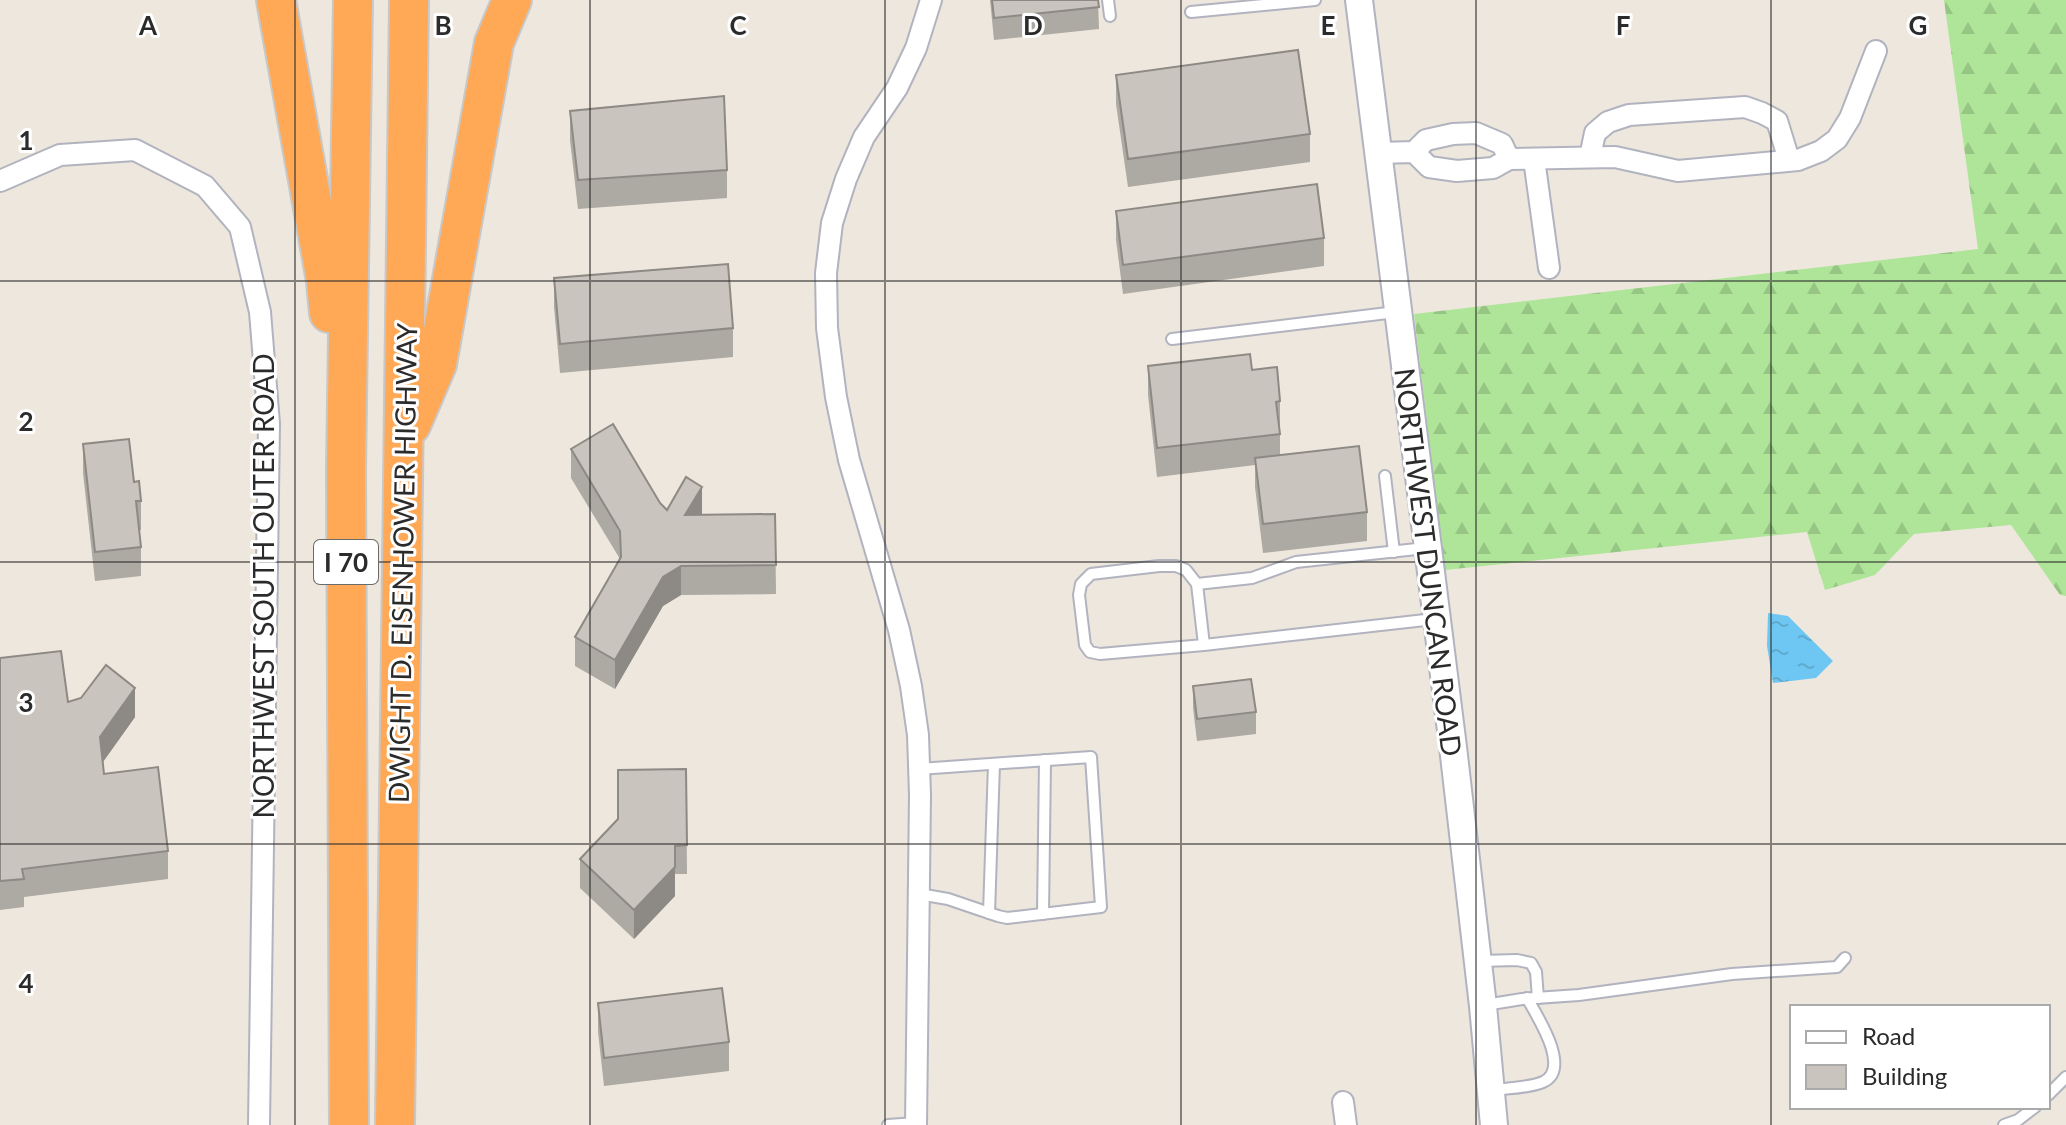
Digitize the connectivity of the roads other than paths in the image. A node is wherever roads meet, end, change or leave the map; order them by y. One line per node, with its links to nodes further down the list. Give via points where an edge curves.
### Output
1 (276, 0): 23 (highway, via 326,281)
2 (353, 0): 23 (highway, DWIGHT D. EISENHOWER HIGHWAY / I 70)
3 (409, 0): 22 (highway, DWIGHT D. EISENHOWER HIGHWAY / I 70)
4 (512, 0): 22 (highway, via 494,43 437,364)
5 (931, 0): 32 (street, via 904,75 864,137 846,179 832,223 826,273 836,397 899,630 913,698)
6 (1108, 0): 10 (lane)
7 (1315, 0): 9 (lane)
8 (1359, 0): 13 (street, NORTHWEST DUNCAN ROAD)
9 (1191, 12)
10 (1110, 16)
11 (1876, 51): 17 (street, via 1837,139 1821,151)
12 (1414, 152): 13 (street); 15 (street, via 1429,167 1457,171 1493,168); 15 (street, via 1426,140 1476,133 1502,144)
13 (1378, 153): 20 (street, NORTHWEST DUNCAN ROAD)
14 (1590, 157): 16 (street); 17 (street, via 1678,171); 17 (street, via 1595,133 1629,115 1745,107 1777,121)
15 (1509, 159): 16 (street)
16 (1534, 159): 19 (street)
17 (1789, 160)
18 (0, 181): 46 (street, NORTHWEST SOUTH OUTER ROAD, via 60,155 135,150 205,186 240,227 260,312 269,424)
19 (1549, 268)
20 (1398, 312): 21 (lane); 25 (street, NORTHWEST DUNCAN ROAD)
21 (1172, 339)
22 (404, 443): 48 (highway, DWIGHT D. EISENHOWER HIGHWAY / I 70)
23 (346, 469): 47 (highway, DWIGHT D. EISENHOWER HIGHWAY / I 70)
24 (1385, 476): 26 (lane)
25 (1428, 548): 26 (lane); 28 (street, NORTHWEST DUNCAN ROAD)
26 (1394, 552): 27 (lane, via 1296,562 1252,578)
27 (1197, 584): 29 (lane); 29 (lane, via 1176,566 1091,574 1081,584 1080,607 1090,652 1109,655)
28 (1437, 618): 29 (lane); 37 (street, NORTHWEST DUNCAN ROAD)
29 (1204, 645)
30 (1045, 760): 31 (lane); 35 (lane); 35 (lane, via 1091,757 1101,907)
31 (994, 764): 32 (lane); 34 (lane)
32 (919, 769): 33 (street)
33 (919, 894): 34 (lane); 45 (street)
34 (989, 913): 35 (lane, via 1007,918)
35 (1043, 914)
36 (1845, 958): 38 (lane, via 1837,967)
37 (1477, 961): 38 (lane, via 1531,963 1536,972); 39 (street, NORTHWEST DUNCAN ROAD)
38 (1532, 998): 39 (lane); 41 (lane, via 1552,1046 1553,1076)
39 (1483, 1006): 41 (street, NORTHWEST DUNCAN ROAD)
40 (2066, 1077): 42 (lane)
41 (1491, 1091): 51 (street, NORTHWEST DUNCAN ROAD)
42 (2050, 1093)
43 (1343, 1102): 50 (street)
44 (2032, 1109): 52 (lane)
45 (916, 1124): 49 (lane)
46 (259, 1125)
47 (349, 1125)
48 (395, 1125)
49 (888, 1125)
50 (1346, 1125)
51 (1494, 1125)
52 (2004, 1125)

